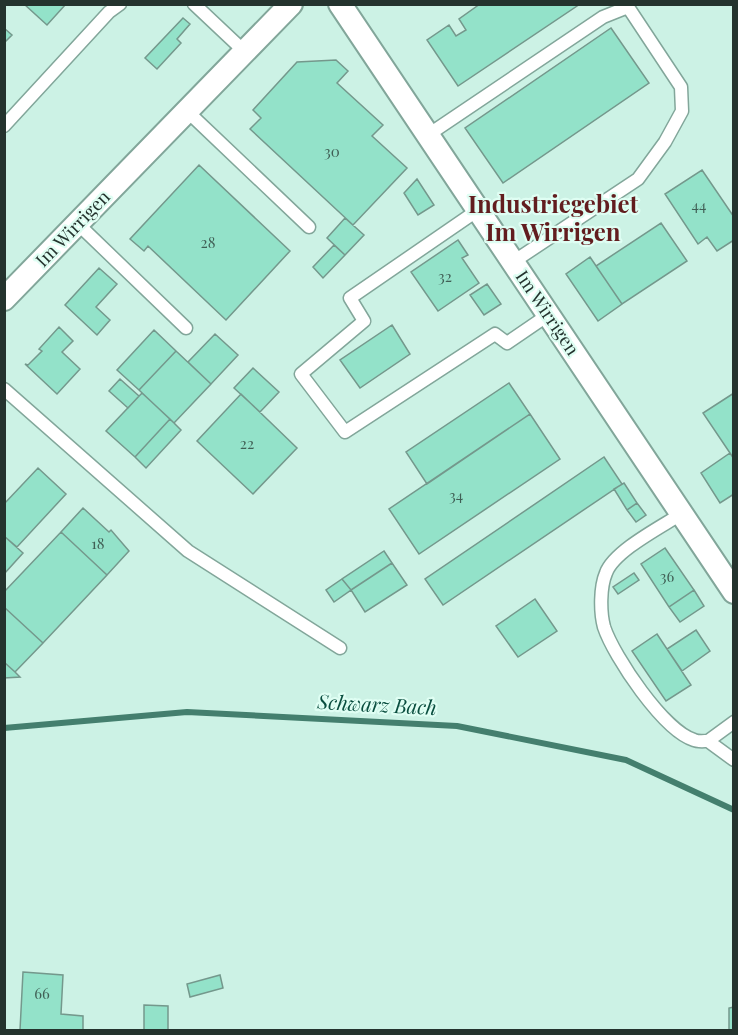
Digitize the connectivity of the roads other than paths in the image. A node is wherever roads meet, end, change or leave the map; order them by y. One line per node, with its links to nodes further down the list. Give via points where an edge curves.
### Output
1 (120, 4): 7 (lane)
2 (194, 4): 5 (lane)
3 (291, 4): 5 (street, Im Wirrigen)
4 (340, 4): 8 (street, Im Wirrigen)
5 (245, 52): 6 (street, Im Wirrigen)
6 (187, 111): 10 (street, Im Wirrigen); 11 (lane)
7 (4, 126)
8 (428, 135): 9 (street, Im Wirrigen); 12 (lane, via 603,17 628,7 681,87 682,111 638,178)
9 (478, 210): 12 (street, Im Wirrigen); 14 (lane, via 350,298 364,321 302,374 345,432 495,334 507,343)
10 (78, 224): 13 (street, Im Wirrigen); 15 (lane)
11 (309, 227)
12 (513, 262): 14 (street, Im Wirrigen)
13 (4, 299)
14 (548, 315): 17 (street, Im Wirrigen)
15 (186, 328)
16 (4, 389): 19 (lane, via 188,551)
17 (681, 514): 18 (street, Im Wirrigen); 21 (lane, via 615,559 606,572 601,596 604,626 617,656 667,722 694,740)
18 (734, 592)
19 (340, 648)
20 (734, 722): 21 (lane)
21 (708, 741): 22 (lane)
22 (734, 760)

